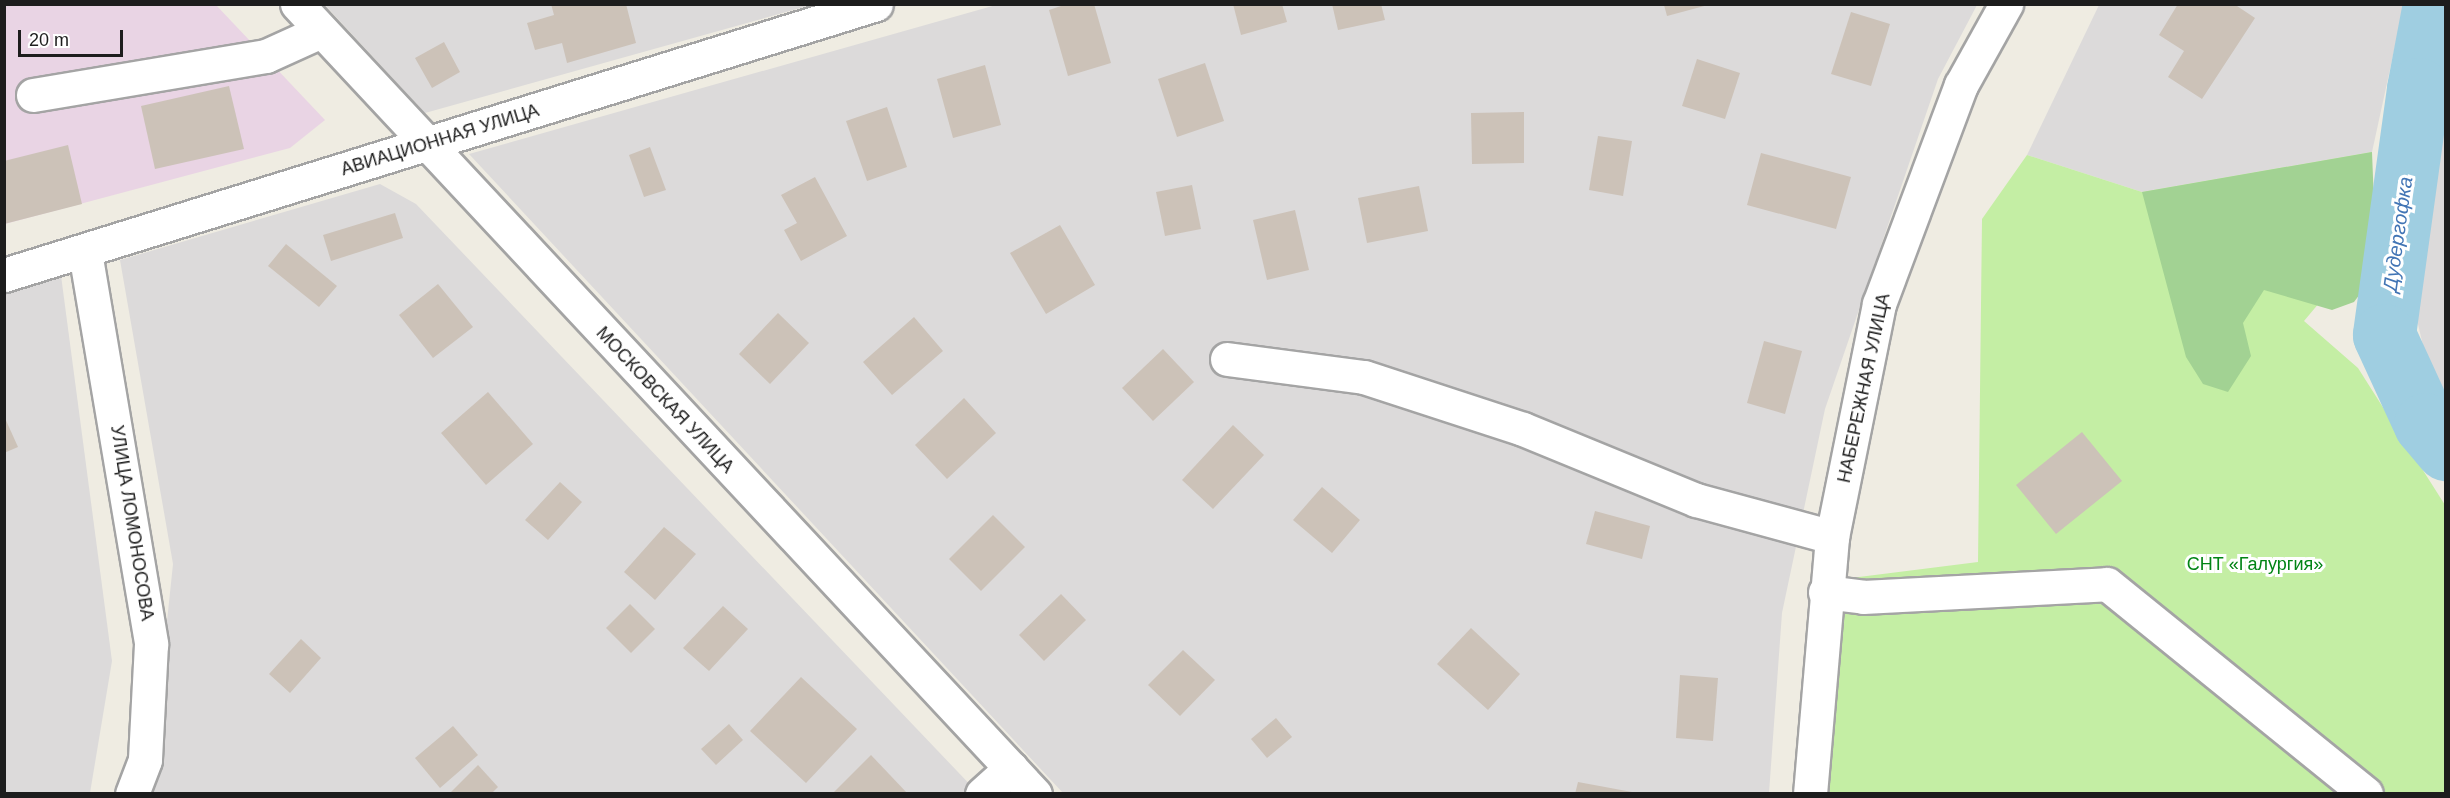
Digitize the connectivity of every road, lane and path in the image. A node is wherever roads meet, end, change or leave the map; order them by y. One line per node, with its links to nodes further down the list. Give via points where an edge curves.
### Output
1 (297, 4): 4 (street, МОСКОВСКАЯ УЛИЦА)
2 (876, 4): 6 (street, АВИАЦИОННАЯ УЛИЦА)
3 (2006, 4): 10 (street, НАБЕРЕЖНАЯ УЛИЦА, via 1961,86 1879,304)
4 (321, 31): 5 (street, via 266,56); 6 (street, МОСКОВСКАЯ УЛИЦА)
5 (33, 95)
6 (425, 144): 7 (street, АВИАЦИОННАЯ УЛИЦА); 12 (street, МОСКОВСКАЯ УЛИЦА)
7 (85, 252): 8 (street, АВИАЦИОННАЯ УЛИЦА); 13 (street, УЛИЦА ЛОМОНОСОВА, via 151,644 145,760)
8 (4, 275)
9 (1227, 359): 10 (street, via 1364,377 1523,429 1696,500)
10 (1832, 537): 11 (street, НАБЕРЕЖНАЯ УЛИЦА)
11 (1826, 592): 16 (street, НАБЕРЕЖНАЯ УЛИЦА); 17 (street, via 1863,597 2107,584)
12 (1011, 768): 14 (street); 15 (street, МОСКОВСКАЯ УЛИЦА)
13 (132, 794)
14 (982, 794)
15 (1035, 794)
16 (1810, 794)
17 (2366, 794)

